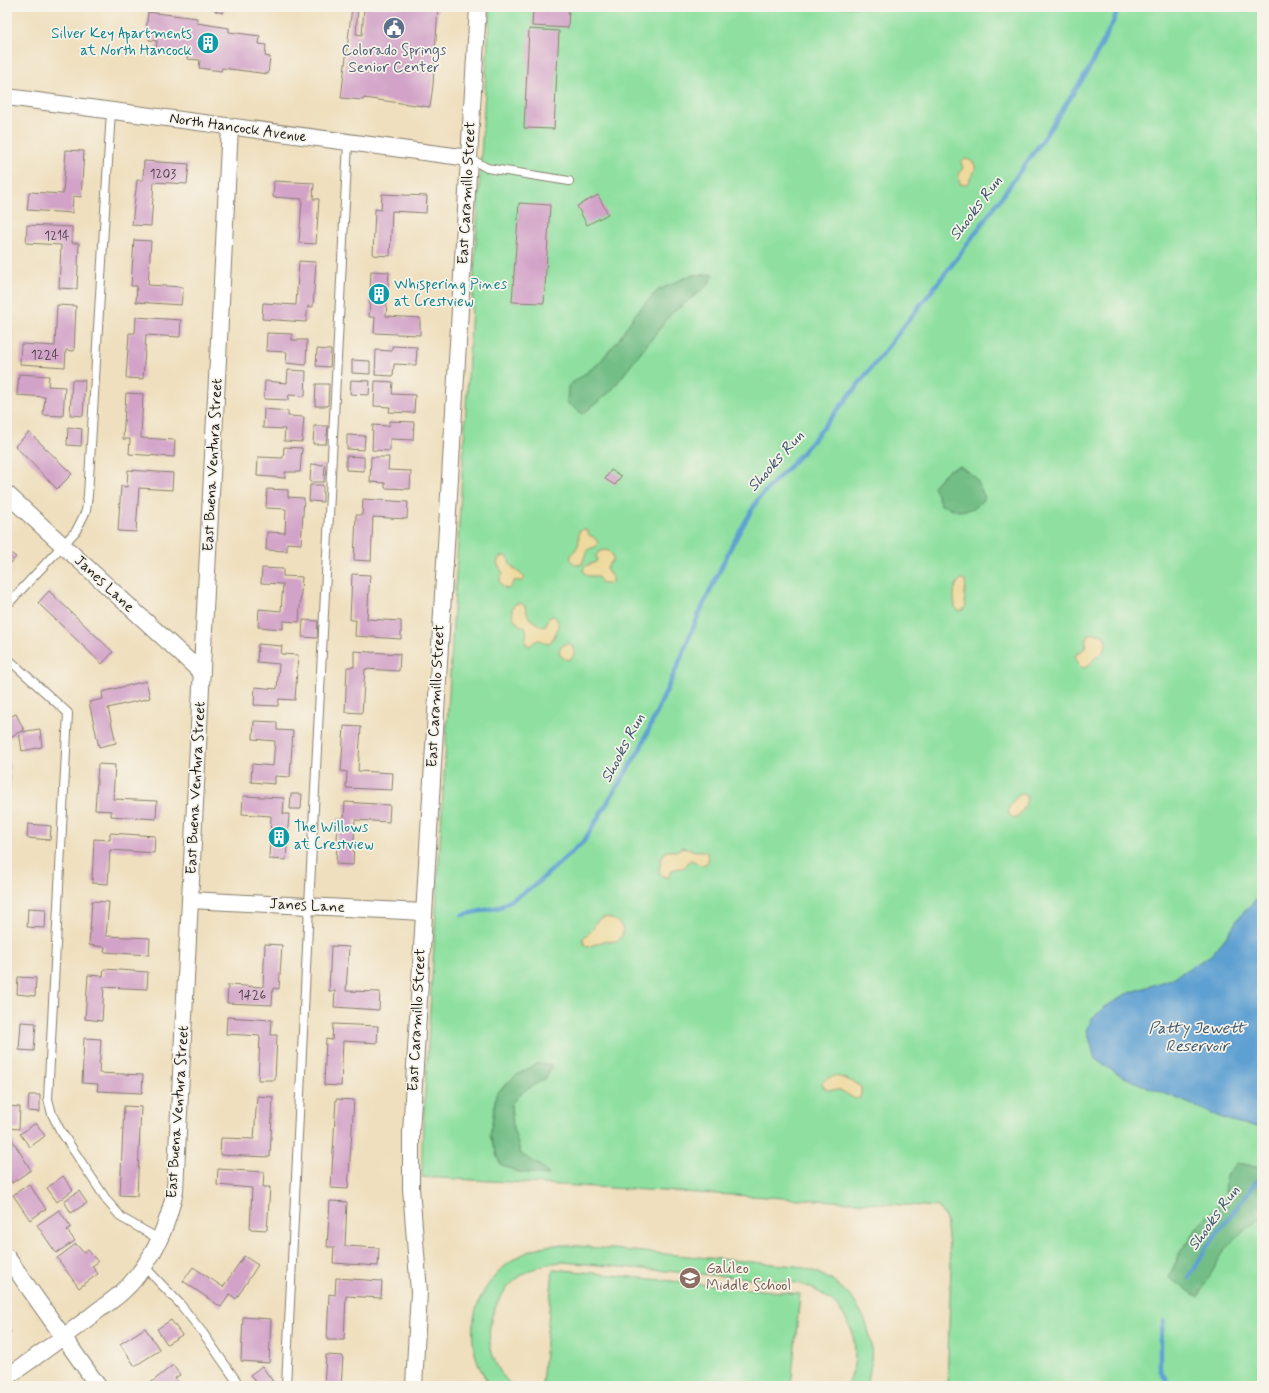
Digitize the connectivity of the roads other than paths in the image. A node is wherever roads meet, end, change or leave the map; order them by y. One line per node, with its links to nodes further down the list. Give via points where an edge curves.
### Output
1 (478, 7): 6 (street, East Caramillo Street)
2 (7, 97): 3 (street, North Hancock Avenue)
3 (111, 111): 4 (street, North Hancock Avenue); 9 (lane, via 88,494 86,511 80,524)
4 (230, 127): 5 (street, North Hancock Avenue); 12 (street, East Buena Ventura Street)
5 (348, 143): 6 (street, North Hancock Avenue); 14 (lane)
6 (469, 158): 7 (lane, via 487,168); 15 (street, East Caramillo Street)
7 (569, 181)
8 (7, 494): 9 (street, Janes Lane)
9 (62, 546): 10 (lane); 12 (street, Janes Lane)
10 (7, 605)
11 (7, 658): 16 (lane, via 68,713 48,1099 60,1130 108,1202 122,1218)
12 (202, 673): 13 (street, East Buena Ventura Street)
13 (190, 900): 14 (street, Janes Lane); 16 (street, East Buena Ventura Street, via 175,1190 172,1206)
14 (309, 906): 15 (street, Janes Lane); 23 (lane)
15 (423, 912): 24 (street, East Caramillo Street, via 411,1147 411,1188 419,1292)
16 (159, 1239): 18 (street, East Buena Ventura Street)
17 (7, 1257): 19 (street)
18 (144, 1266): 19 (street, East Buena Ventura Street, via 125,1290); 22 (lane, via 180,1304)
19 (63, 1338): 20 (street, East Buena Ventura Street); 21 (street)
20 (7, 1377)
21 (98, 1386)
22 (240, 1386)
23 (286, 1386)
24 (414, 1386)

